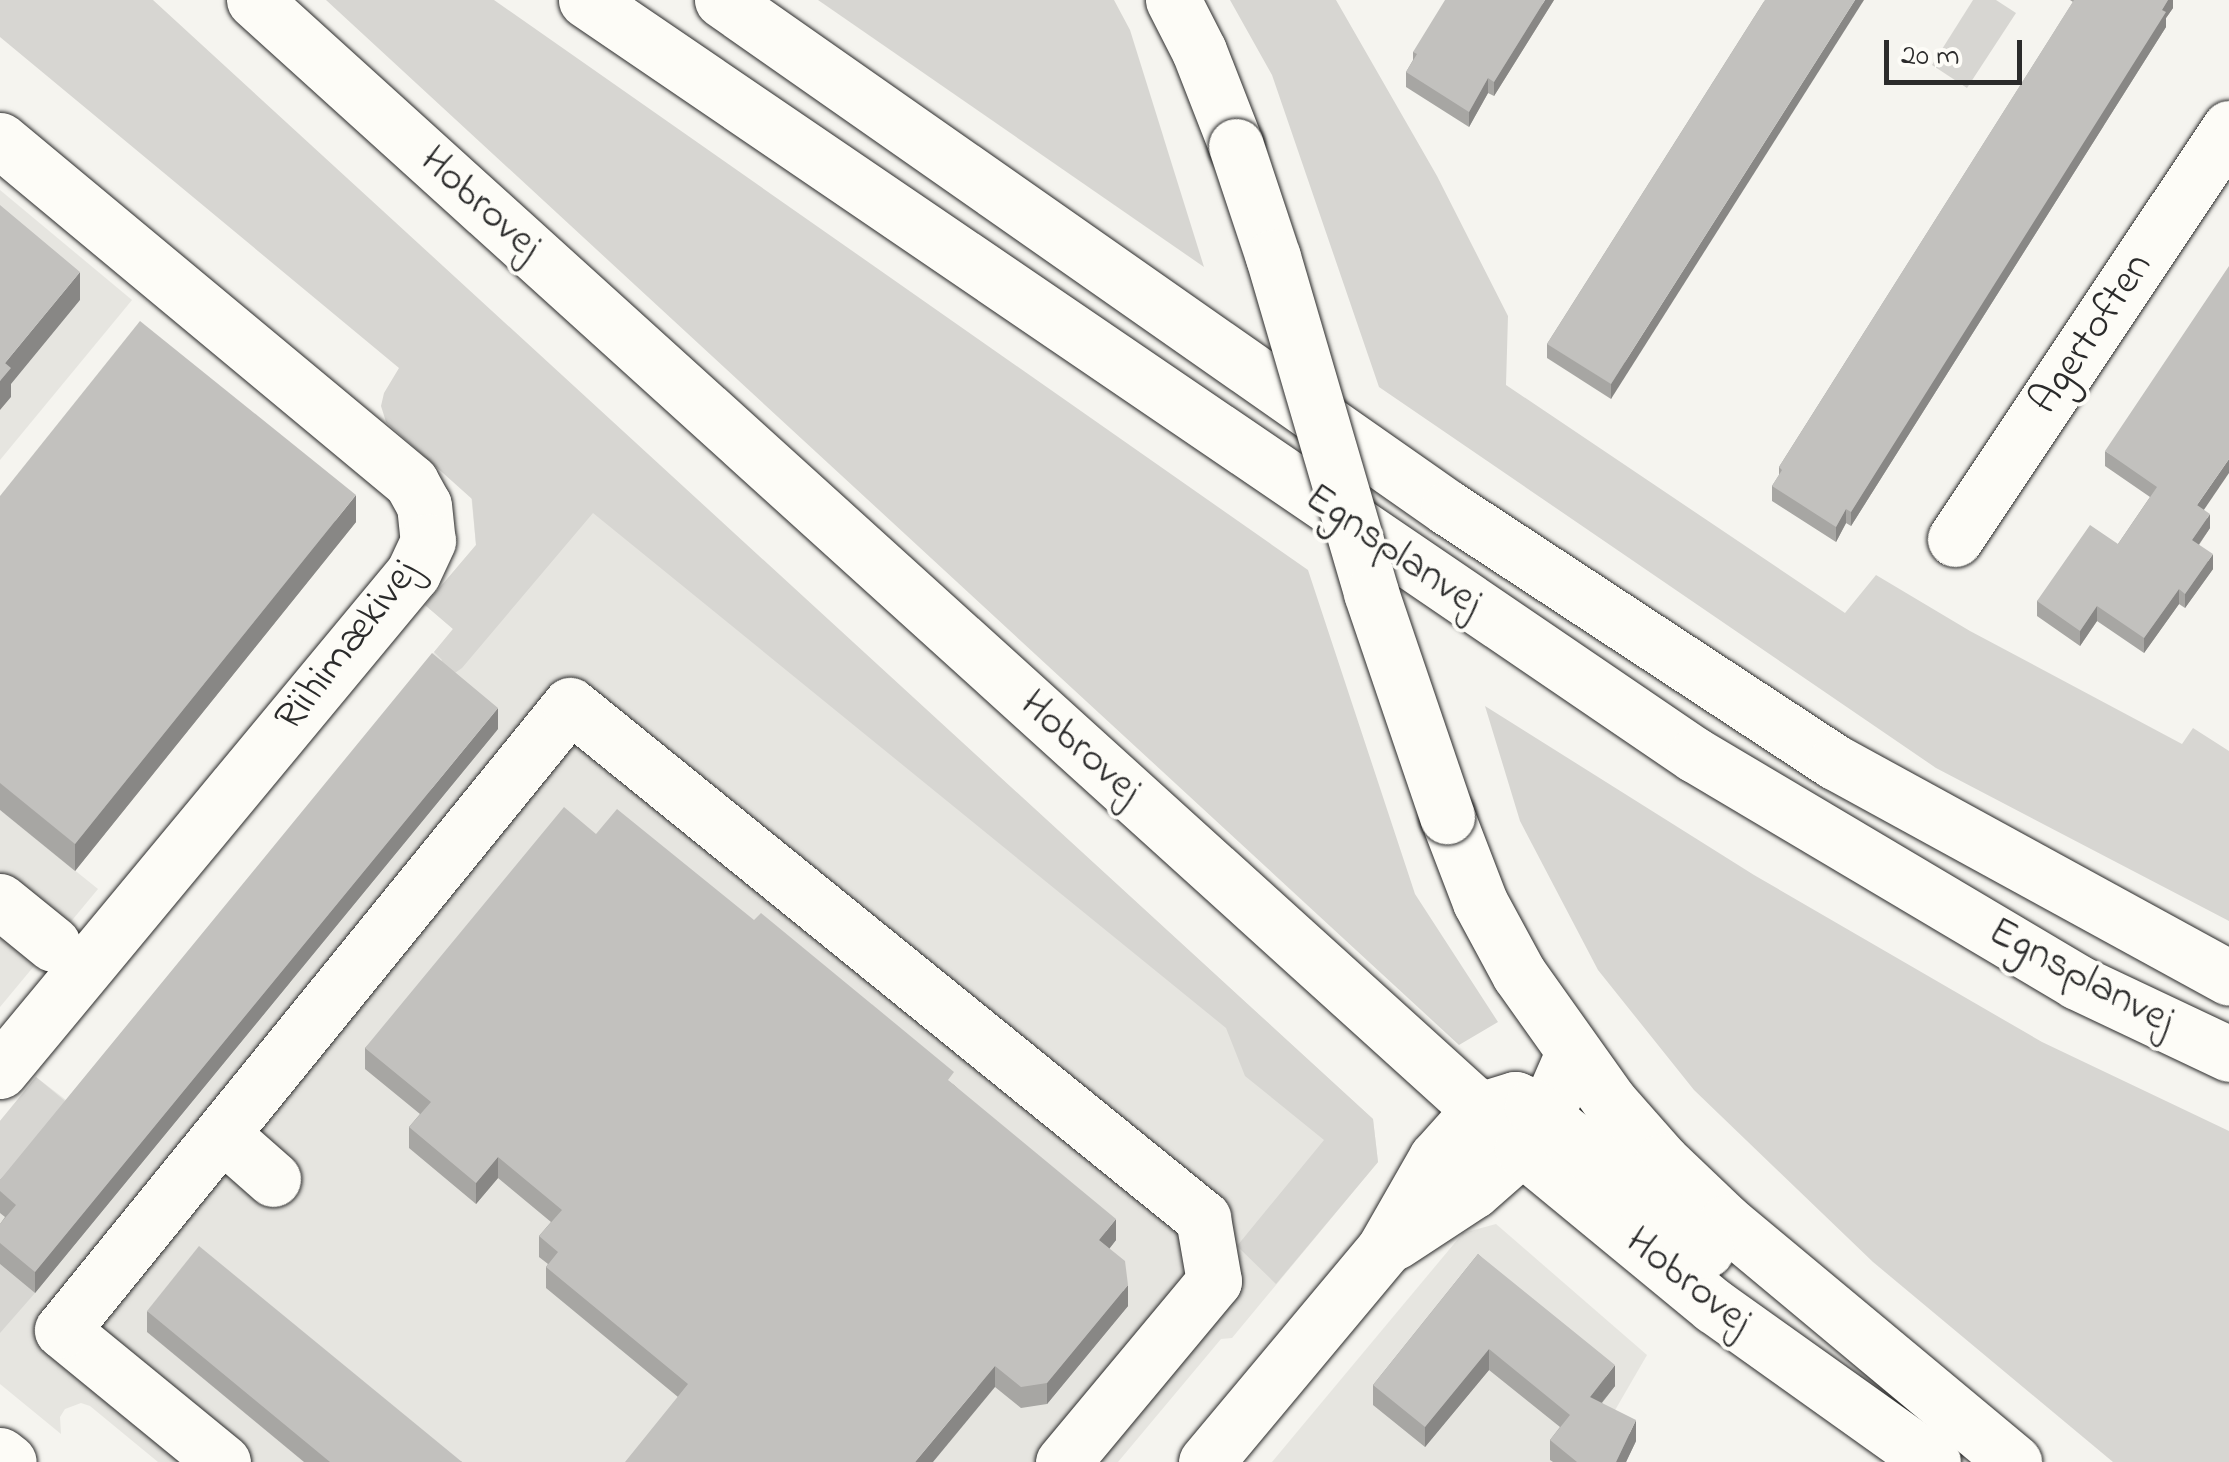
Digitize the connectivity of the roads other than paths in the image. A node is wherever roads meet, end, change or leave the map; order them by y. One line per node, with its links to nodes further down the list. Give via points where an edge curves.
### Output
1 (254, 0): 14 (main road, Hobrovej)
2 (586, 0): 12 (main road, Egnsplanvej, via 1695,755 2077,982)
3 (722, 0): 10 (main road, Egnsplanvej, via 1431,496 1835,762)
4 (1173, 0): 11 (main road, Hobrovej, bridge, via 1199,51 1273,256 1371,593 1447,816 1480,902)
5 (2229, 128): 7 (main road, Agertoften)
6 (0, 140): 13 (main road, Riihimækivej, via 410,482 424,506 428,541 413,574)
7 (1955, 539)
8 (0, 901): 9 (main road)
9 (53, 944)
10 (2229, 978)
11 (1572, 1052): 15 (main road); 26 (main road, Hobrovej, via 1662,1161 1726,1222)
12 (2229, 1054)
13 (0, 1071)
14 (1479, 1110): 15 (main road, via 1515,1099); 18 (main road, via 1436,1158)
15 (1533, 1132): 18 (main road, via 1473,1190); 24 (main road, Hobrovej, via 1714,1306); 25 (main road, via 1707,1250)
16 (222, 1134): 17 (main road); 22 (main road, via 62,1330); 23 (main road, via 570,705 1203,1218 1214,1281)
17 (273, 1179)
18 (1384, 1249): 20 (main road)
19 (0, 1455): 21 (main road)
20 (1215, 1459)
21 (8, 1462)
22 (223, 1462)
23 (1063, 1462)
24 (1933, 1462)
25 (1994, 1462)
26 (2014, 1462)

